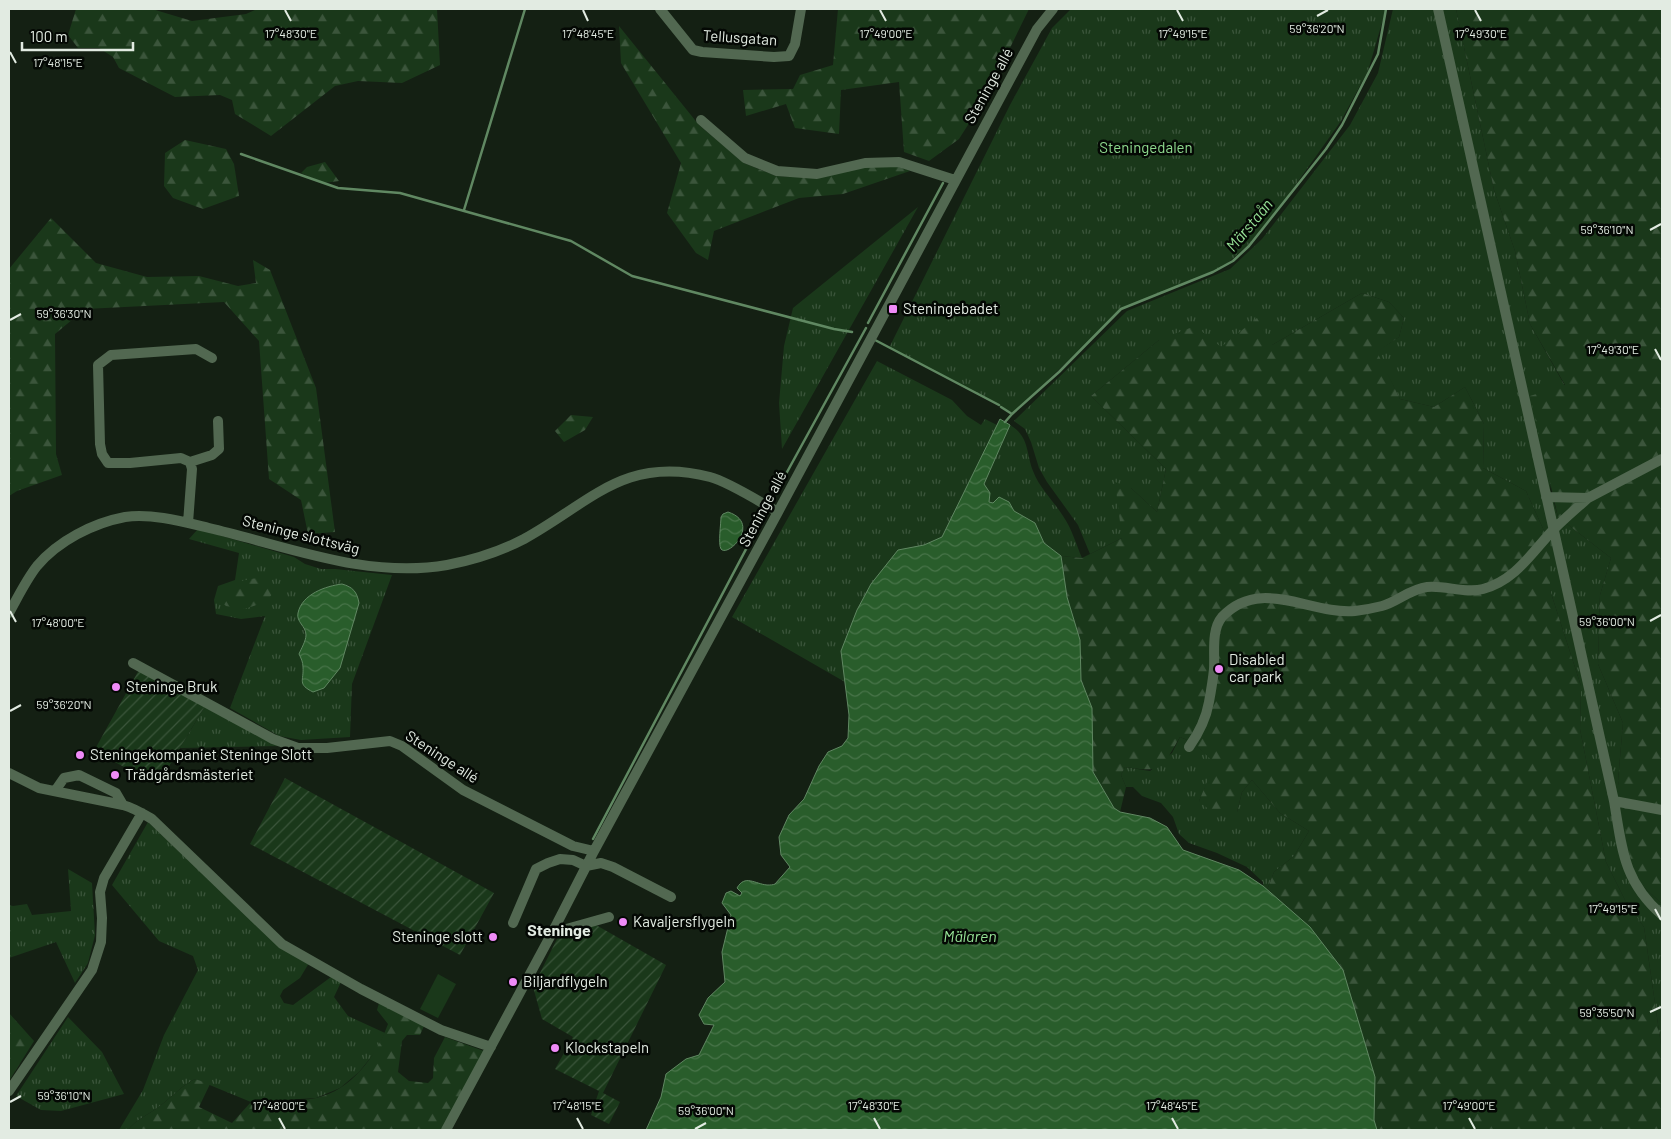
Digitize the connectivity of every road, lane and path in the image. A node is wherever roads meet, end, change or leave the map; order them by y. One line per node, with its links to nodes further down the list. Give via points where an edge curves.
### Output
1 (660, 9): 2 (street, Tellusgatan, via 693,50 774,57 789,56 795,44)
2 (801, 9)
3 (1053, 9): 6 (street, Steninge allé, via 1037,29)
4 (1438, 9): 11 (street)
5 (701, 120): 6 (street, via 745,158 777,171 817,174 865,163 899,162)
6 (956, 180): 13 (street, Steninge allé)
7 (212, 358): 10 (street, via 196,349 111,355 98,365 100,444 108,463 181,458)
8 (218, 421): 10 (street, via 219,449 212,455)
9 (1662, 459): 12 (street)
10 (190, 462): 14 (street)
11 (1546, 497): 12 (street); 15 (street)
12 (1588, 498): 15 (street)
13 (778, 512): 14 (street, Steninge slottsväg, via 712,478 678,471 638,474 608,486 522,540 447,565 408,568 324,559); 25 (street, Steninge allé)
14 (188, 522): 16 (street, Steninge slottsväg, via 126,517 90,528 59,546 38,565)
15 (1553, 530): 18 (street, via 1528,560 1506,579 1482,589 1427,587 1383,606 1354,611 1276,598 1253,599 1237,606 1221,618 1215,635 1206,718); 21 (street)
16 (9, 613)
17 (133, 663): 25 (street, Steninge allé, via 273,740 298,748 390,741 402,746 463,790 573,846)
18 (1189, 747)
19 (9, 773): 20 (street, via 39,788)
20 (55, 791): 22 (street); 22 (street, via 64,778 79,775 116,792)
21 (1614, 801): 23 (street); 28 (street, via 1623,857 1630,874 1639,891)
22 (123, 805): 24 (street)
23 (1662, 810)
24 (142, 813): 32 (street, via 282,944 441,1030); 33 (street, via 104,878 100,892 100,942 92,970)
25 (594, 851): 26 (street, Steninge allé)
26 (586, 866): 27 (street, via 601,863 612,867); 30 (street, via 560,859 536,869); 31 (street, Steninge allé)
27 (671, 897)
28 (1662, 915)
29 (609, 917): 31 (street)
30 (514, 923)
31 (552, 933): 32 (street, Steninge allé)
32 (491, 1047): 34 (street, Steninge allé)
33 (9, 1092)
34 (446, 1130)

